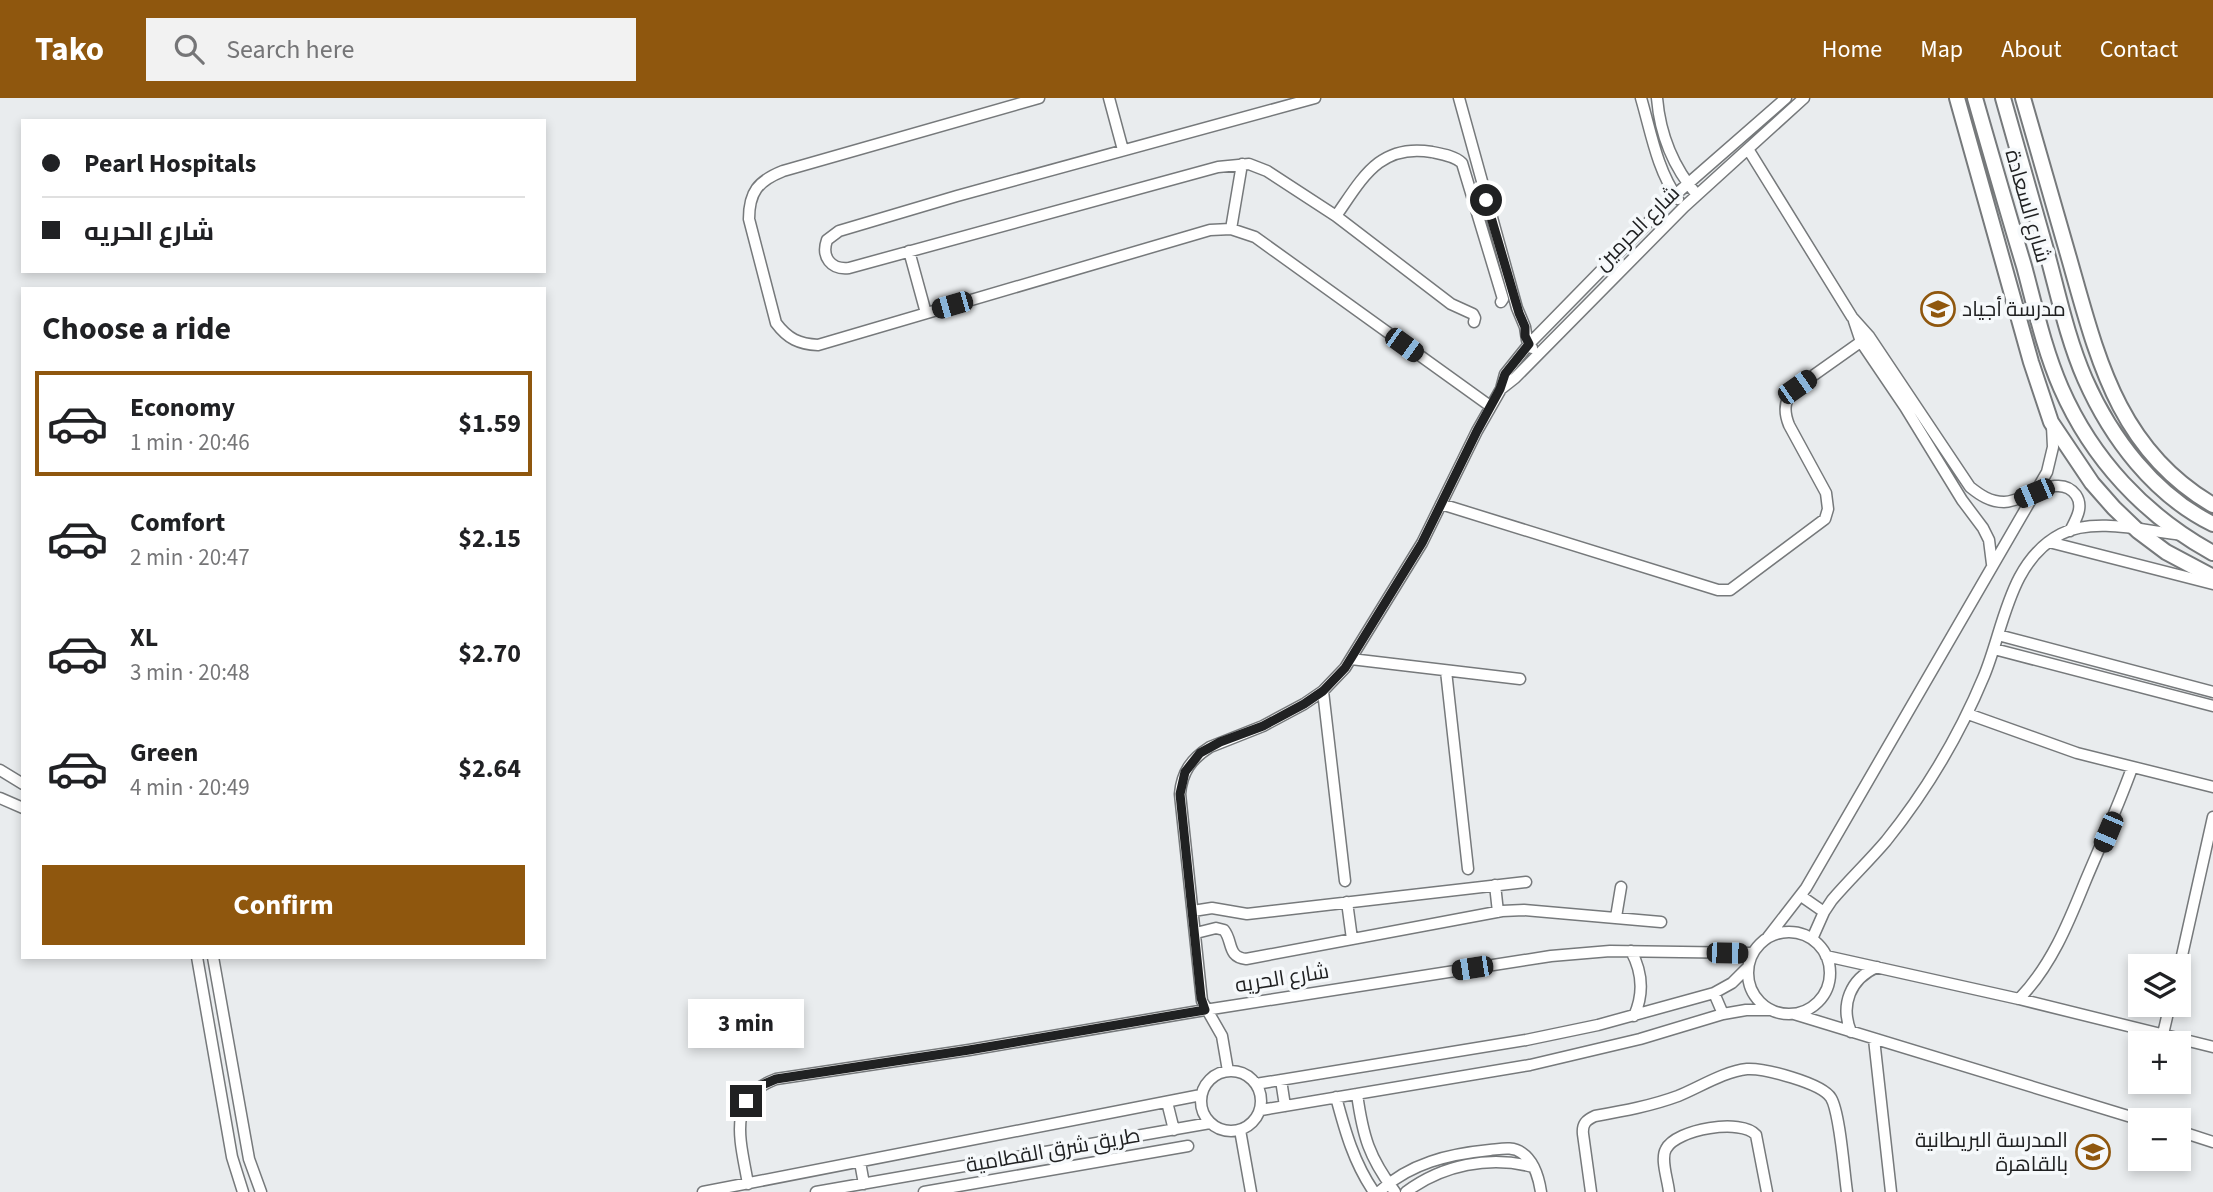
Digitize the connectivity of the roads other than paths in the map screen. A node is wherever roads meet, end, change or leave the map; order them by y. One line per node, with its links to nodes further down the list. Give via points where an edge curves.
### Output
1 (1039, 98): 31 (street, via 783,171 769,177 749,202 749,219 776,323 794,341 818,345)
2 (1109, 98): 16 (street)
3 (1315, 98): 16 (street)
4 (1459, 98): 21 (street)
5 (1644, 98): 19 (street, via 1659,162)
6 (1657, 98): 18 (street, via 1671,157)
7 (1786, 98): 18 (street, شارع الحرمين)
8 (1804, 98): 15 (street, شارع الحرمين)
9 (1957, 98): 14 (street)
10 (1969, 98): 14 (street)
11 (1975, 98): 32 (street, شارع السعادة)
12 (2003, 98): 35 (street, شارع السعادة)
13 (2023, 98): 30 (street)
14 (1961, 113): 38 (street)
15 (1748, 149): 20 (street, شارع الحرمين); 37 (street)
16 (1123, 150): 28 (street, via 839,231 824,247 828,261 841,268)
17 (1242, 164): 24 (street, via 1267,171); 27 (street); 28 (street)
18 (1687, 184): 19 (street, شارع الحرمين); 20 (street)
19 (1675, 195): 23 (street); 36 (street, شارع الحرمين)
20 (1697, 195): 23 (street, شارع الحرمين)
21 (1486, 200): 22 (street); 25 (street)
22 (1474, 203): 24 (street, via 1459,160 1413,150 1389,156 1368,170); 26 (street)
23 (1684, 207): 39 (street, شارع الحرمين)
24 (1336, 216): 33 (street, via 1451,304 1473,314)
25 (1491, 216): 26 (street); 34 (street)
26 (1479, 220): 29 (street)
27 (1231, 229): 31 (street, via 1210,230); 43 (street, via 1255,237)
28 (909, 251): 31 (street)
29 (1501, 302)
30 (2084, 312): 35 (street); 47 (street, via 2102,370 2127,421 2162,465)
31 (926, 313)
32 (2039, 321): 38 (street); 51 (street, شارع السعادة, via 2061,387 2092,444 2133,494)
33 (1474, 322)
34 (1525, 327): 36 (street); 40 (street)
35 (2069, 332): 48 (street, شارع السعادة, via 2097,405 2130,454 2172,497)
36 (1540, 334): 39 (street); 40 (street, شارع الحرمين)
37 (1865, 339): 45 (street, via 1970,486 1980,495 2004,502); 46 (street, via 1797,387 1785,404 1789,425 1826,493 1825,519 1730,590); 54 (street, via 1983,528)
38 (2025, 339): 44 (street)
39 (1548, 342): 41 (street, شارع الحرمين)
40 (1529, 344): 41 (street); 42 (street, شارع الحرمين, via 1505,374)
41 (1538, 353): 42 (street, شارع الحرمين)
42 (1500, 389): 43 (street, شارع الحرمين)
43 (1490, 407): 46 (street, شارع الحرمين)
44 (2052, 422): 45 (street, via 2051,460); 49 (street, via 2092,483)
45 (2034, 493): 50 (street, via 2059,485 2071,490 2080,508); 54 (street)
46 (1441, 504): 59 (street, شارع الحرمين)
47 (2213, 505)
48 (2213, 524)
49 (2138, 530): 50 (street, via 2097,525); 51 (street); 55 (street, via 2166,552)
50 (2070, 531): 52 (street)
51 (2183, 535): 53 (street, شارع السعادة)
52 (2049, 542): 56 (street); 57 (street, via 2018,580)
53 (2213, 553)
54 (1992, 565): 79 (street)
55 (2213, 577)
56 (2213, 584)
57 (1998, 635): 58 (street); 63 (street)
58 (1994, 649): 64 (street); 65 (street)
59 (1351, 659): 60 (street); 62 (street, شارع الحرمين)
60 (1446, 670): 61 (street); 74 (street)
61 (1520, 679)
62 (1323, 691): 75 (street); 81 (street, شارع الحرمين, via 1263,726 1210,747 1185,772 1180,794)
63 (2213, 692)
64 (2213, 706)
65 (1968, 714): 66 (street); 83 (street, via 1911,809)
66 (2132, 768): 69 (street); 99 (street, via 2059,942)
67 (0, 770): 68 (street)
68 (21, 784)
69 (2213, 788)
70 (0, 798): 71 (street)
71 (21, 807)
72 (2213, 817): 73 (street)
73 (2208, 861): 92 (street)
74 (1468, 869)
75 (1345, 881)
76 (1526, 882): 77 (street)
77 (1495, 885): 80 (street); 82 (street)
78 (1621, 887): 84 (street)
79 (1801, 896): 83 (street); 87 (street)
80 (1347, 902): 81 (street, via 1247,914 1212,908); 88 (street)
81 (1193, 911): 86 (street, شارع الحرمين)
82 (1498, 912): 84 (street); 88 (street)
83 (1824, 912): 89 (street)
84 (1616, 917): 85 (street)
85 (1661, 922)
86 (1196, 933): 88 (street, via 1223,929 1231,951 1242,959); 100 (street, شارع الحرمين)
87 (1768, 937): 89 (street, via 1790,932); 91 (street)
88 (1352, 939)
89 (1812, 939): 93 (street)
90 (1631, 951): 91 (street, شارع الحريه); 100 (street, شارع الحريه, via 1551,956); 104 (street, via 1641,987)
91 (1752, 953): 97 (street)
92 (2183, 954)
93 (1826, 956): 96 (street); 103 (street, via 1830,968 1825,993 1807,1010)
94 (197, 959): 133 (street, via 232,1157)
95 (213, 959): 134 (street, via 249,1159)
96 (1877, 967): 99 (street); 106 (street, via 1863,975 1849,993 1846,1017)
97 (1747, 968): 98 (street); 101 (street, via 1752,992)
98 (1714, 993): 102 (street); 104 (street)
99 (2019, 999): 105 (street)
100 (1205, 1010): 110 (street, شارع الحرمين, via 1222,1037); 131 (street, شارع الحريه, via 769,1082 751,1095 741,1114)
101 (1769, 1010): 102 (street); 103 (street)
102 (1723, 1014): 113 (street, via 1567,1057)
103 (1794, 1014): 106 (street)
104 (1634, 1016): 111 (street, via 1526,1040)
105 (2151, 1031)
106 (1852, 1032): 107 (street)
107 (1874, 1039): 119 (street); 147 (street)
108 (2191, 1041): 109 (street)
109 (2213, 1047)
110 (1228, 1071): 112 (street, via 1244,1074); 114 (street, via 1211,1079)
111 (1282, 1080): 112 (street); 117 (street)
112 (1256, 1084): 118 (street)
113 (1357, 1094): 115 (street); 130 (street, via 1366,1143)
114 (1201, 1095): 116 (street); 120 (street)
115 (1336, 1097): 117 (street); 139 (street, via 1351,1149)
116 (1167, 1101): 121 (street); 127 (street)
117 (1286, 1106): 118 (street)
118 (1261, 1110): 122 (street, via 1253,1123)
119 (2128, 1116)
120 (1210, 1124): 121 (street); 122 (street, via 1224,1131)
121 (1174, 1130): 132 (street)
122 (1240, 1130): 138 (street)
123 (2191, 1136): 124 (street)
124 (2213, 1142)
125 (1188, 1146): 137 (street, طريق شرق القطامية)
126 (1464, 1153): 128 (street); 129 (street, via 1512,1149 1526,1156); 130 (street, via 1432,1160)
127 (860, 1162): 131 (street); 132 (street)
128 (1466, 1165): 129 (street, via 1495,1161); 141 (street, via 1437,1174)
129 (1533, 1167): 142 (street)
130 (1388, 1183): 139 (street); 140 (street)
131 (748, 1184): 135 (street)
132 (864, 1184): 136 (street)
133 (243, 1192)
134 (261, 1192)
135 (702, 1192)
136 (816, 1192)
137 (924, 1192)
138 (1251, 1192)
139 (1376, 1192)
140 (1395, 1192)
141 (1406, 1192)
142 (1541, 1192)
143 (1591, 1192): 146 (street, via 1583,1134 1587,1120 1662,1101 1747,1069 1822,1088 1830,1095)
144 (1670, 1192): 145 (street, via 1664,1154 1669,1144 1696,1132 1733,1127 1750,1129 1756,1135)
145 (1768, 1192)
146 (1847, 1192)
147 (1891, 1192)

